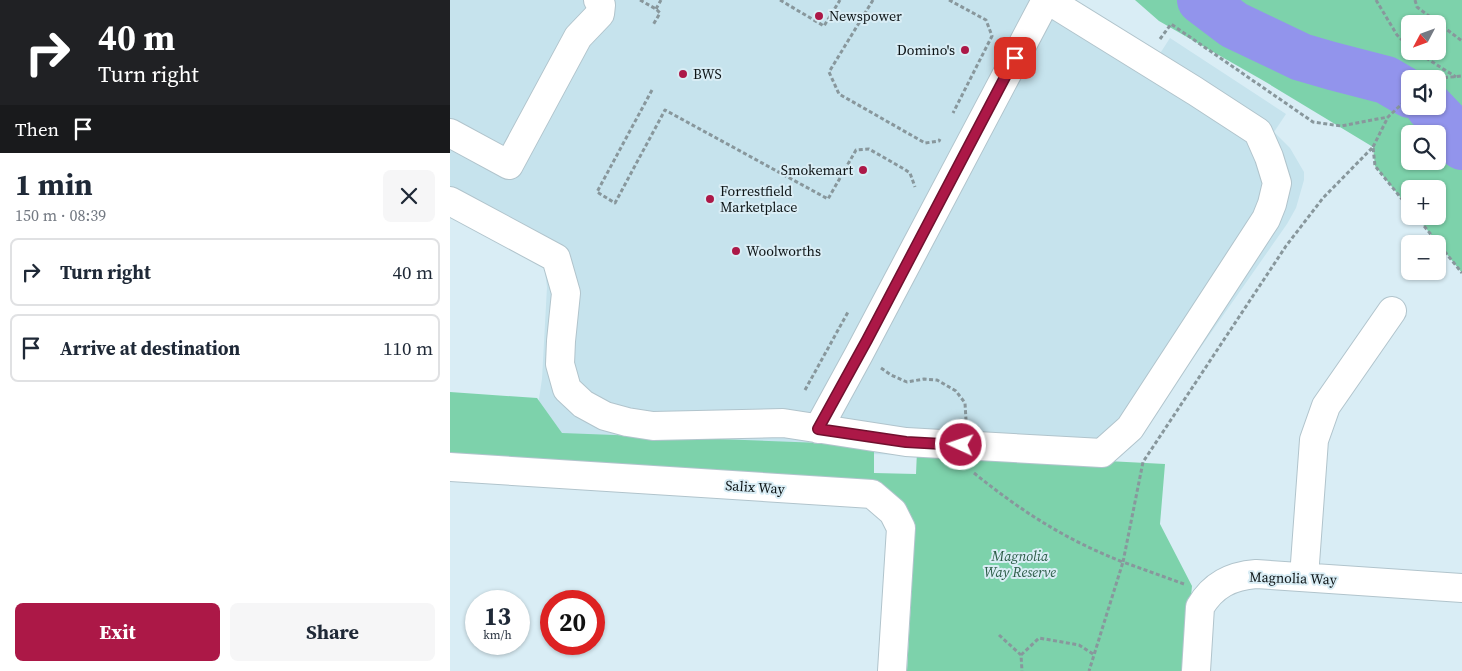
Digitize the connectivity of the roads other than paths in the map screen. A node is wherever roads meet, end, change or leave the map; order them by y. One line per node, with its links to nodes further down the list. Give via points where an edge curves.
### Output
1 (598, 0): 3 (street, via 600,14 578,37 509,165)
2 (1047, 0): 6 (street); 6 (street, via 1258,132 1278,183 1266,219 1130,428 1102,453 906,442)
3 (450, 133)
4 (450, 201): 6 (street, via 556,258 566,293 560,364 567,389 583,404 605,416 653,426 783,424)
5 (1392, 311): 8 (street, via 1326,406 1314,440)
6 (818, 429)
7 (450, 468): 10 (street, Salix Way, via 872,494 893,512 901,528)
8 (1304, 577): 9 (street, Magnolia Way); 11 (street, Magnolia Way, via 1256,574 1219,584 1200,607)
9 (1462, 588)
10 (892, 671)
11 (1196, 671)

